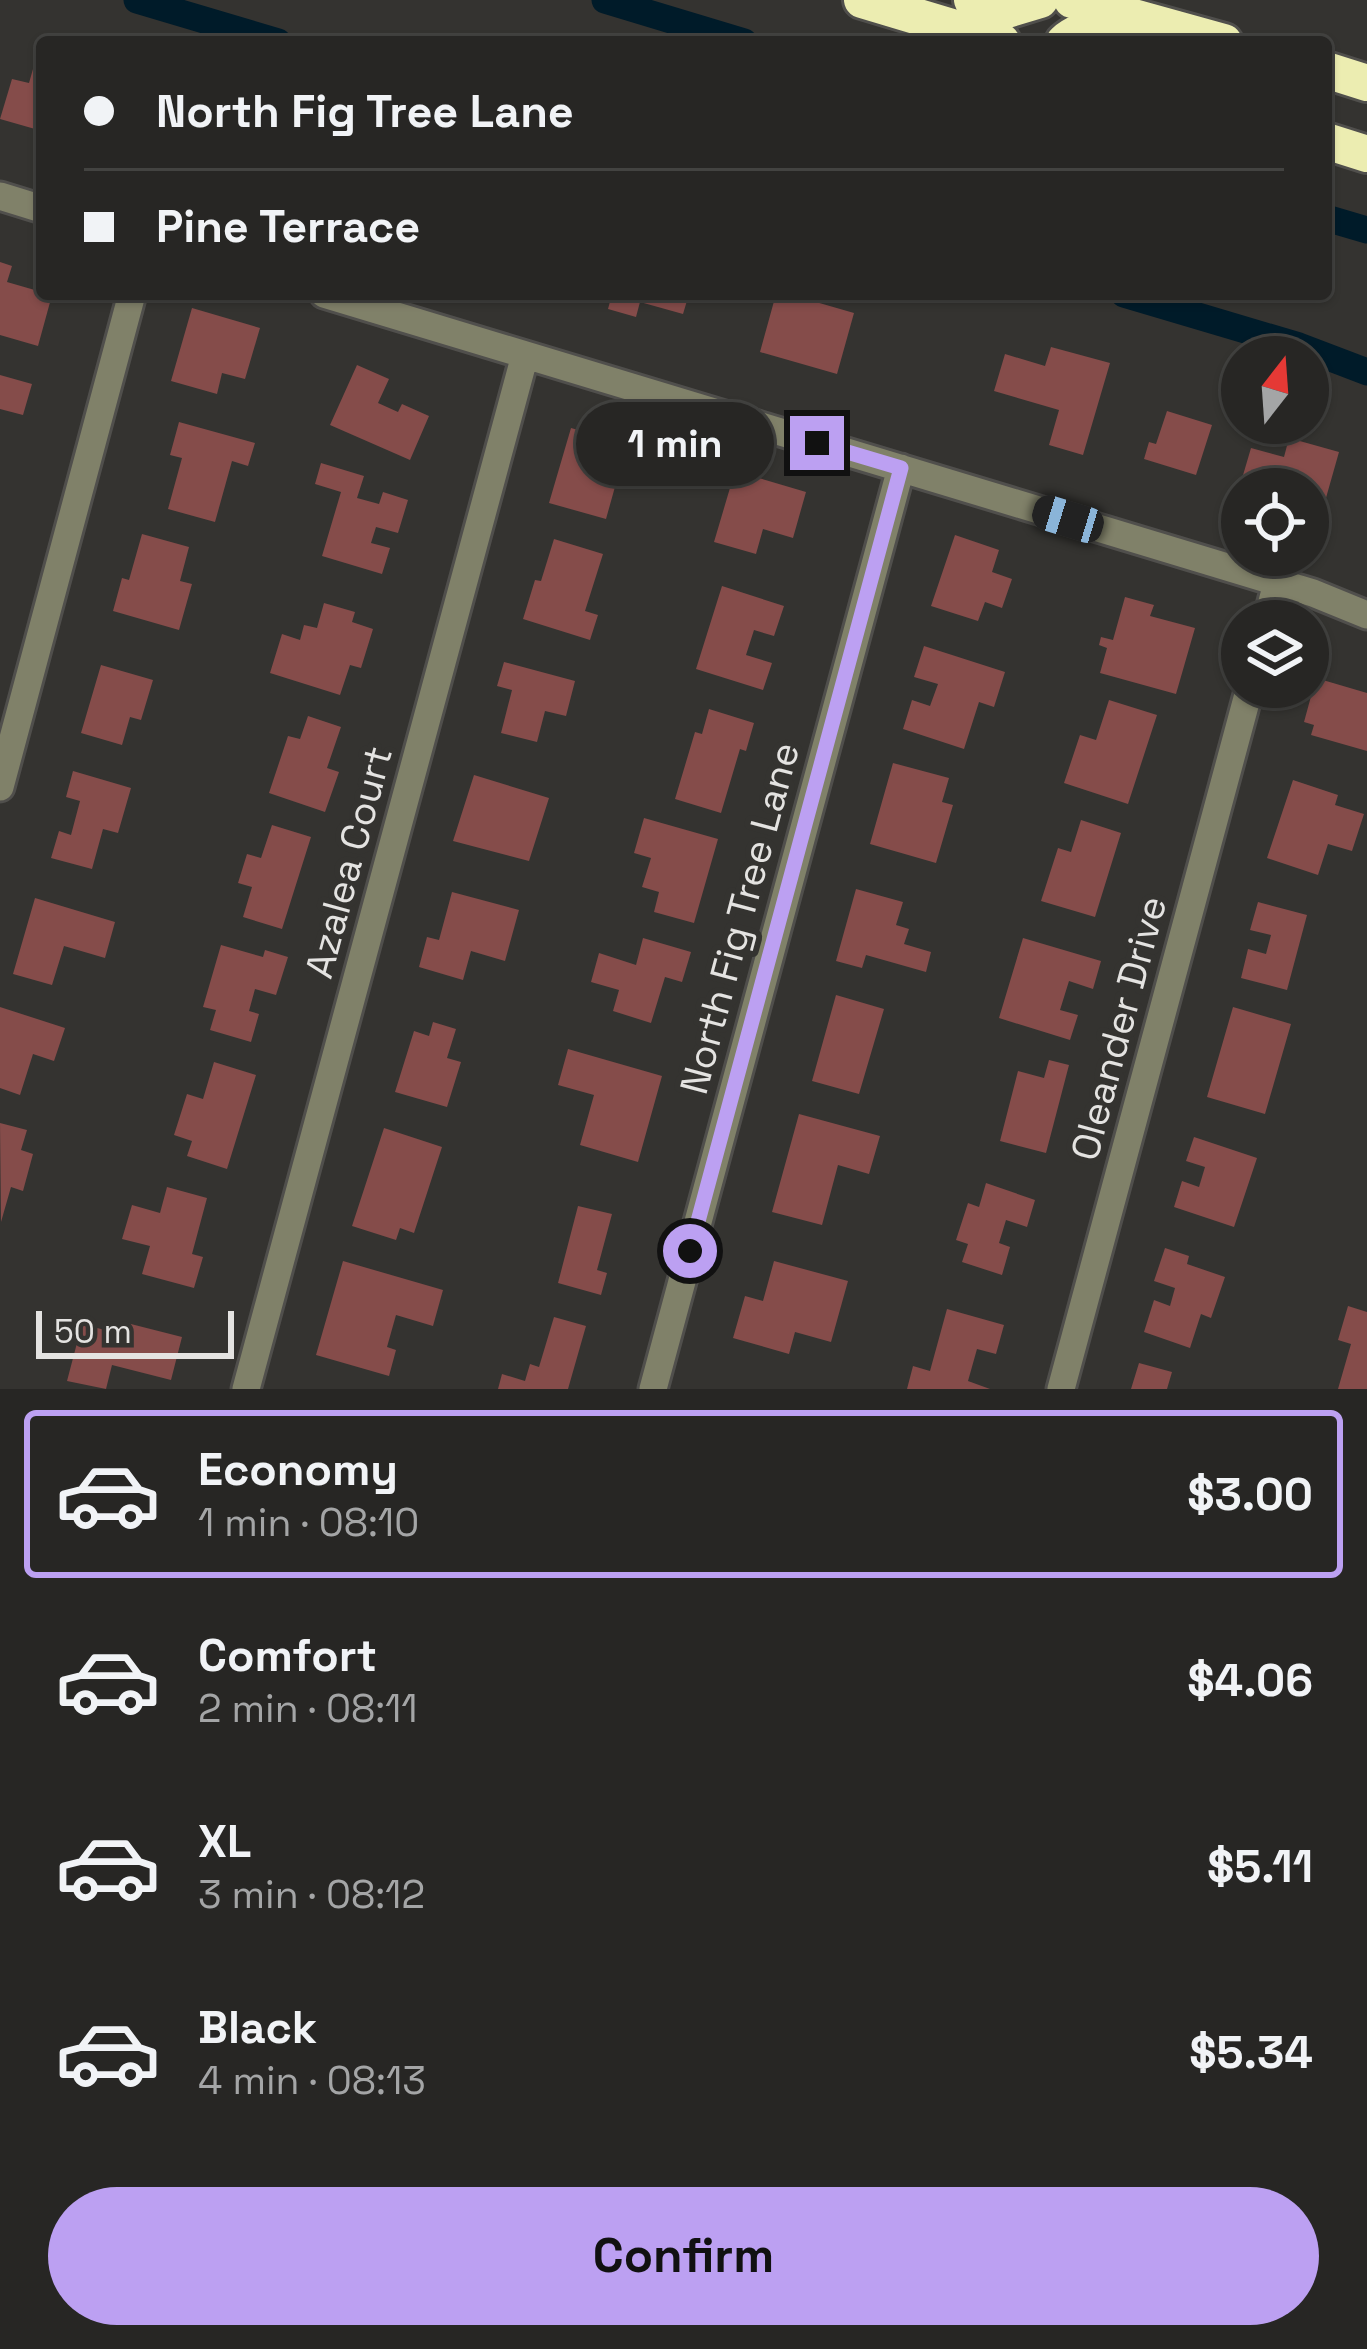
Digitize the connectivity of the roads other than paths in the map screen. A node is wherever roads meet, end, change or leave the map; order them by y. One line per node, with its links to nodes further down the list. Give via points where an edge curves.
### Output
1 (862, 0): 5 (highway)
2 (971, 0): 3 (highway, via 1007,10)
3 (1040, 0)
4 (1072, 0): 8 (highway)
5 (982, 36)
6 (1070, 36): 7 (highway, via 1090,27)
7 (1121, 36)
8 (1202, 36)
9 (1332, 143): 10 (highway)
10 (1367, 154)
11 (0, 196): 12 (street)
12 (36, 207)
13 (130, 300): 21 (street)
14 (344, 300): 15 (street)
15 (525, 355): 16 (street); 22 (street, Azalea Court)
16 (901, 468): 17 (street); 23 (street, North Fig Tree Lane)
17 (1277, 584): 18 (street); 19 (street)
18 (1273, 600)
19 (1367, 615)
20 (1244, 708): 24 (street, Oleander Drive)
21 (0, 787)
22 (246, 1389)
23 (653, 1389)
24 (1061, 1389)

